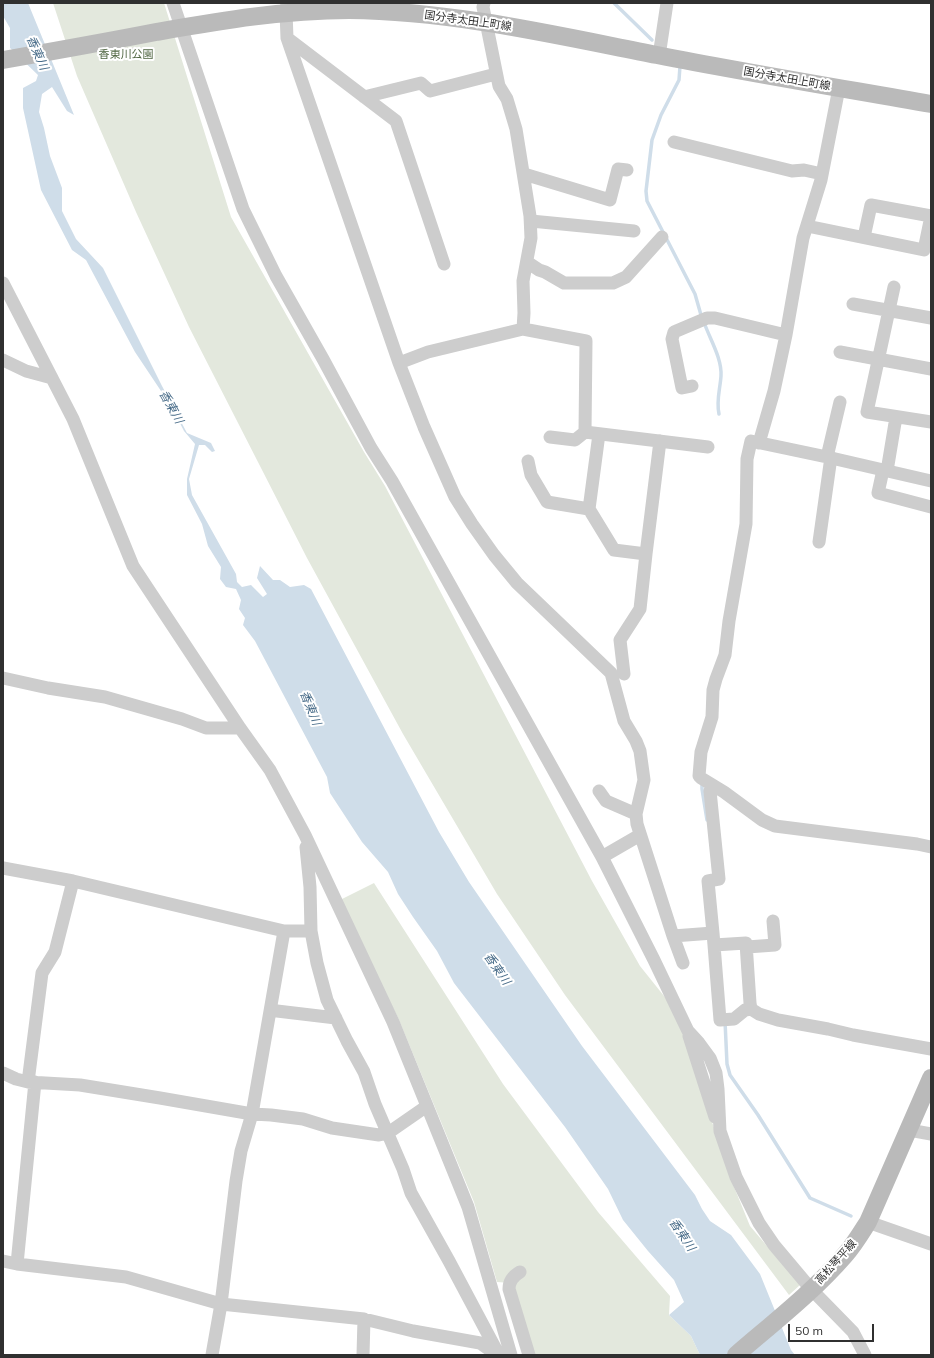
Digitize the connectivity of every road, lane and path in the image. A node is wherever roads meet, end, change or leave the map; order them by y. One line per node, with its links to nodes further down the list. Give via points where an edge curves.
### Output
1 (173, 3): 6 (street)
2 (484, 3): 5 (street)
3 (668, 3): 8 (street)
4 (286, 8): 5 (main road, 国分寺太田上町線, via 398,12); 6 (main road, 国分寺太田上町線); 7 (street)
5 (486, 22): 8 (main road, 国分寺太田上町線); 10 (street)
6 (178, 29): 9 (main road, 国分寺太田上町線); 66 (street, via 243,209 276,276)
7 (287, 38): 12 (street); 36 (street)
8 (659, 56): 11 (main road, 国分寺太田上町線)
9 (3, 60)
10 (496, 74): 12 (street, via 430,92 420,82); 16 (street, via 516,129)
11 (839, 88): 13 (main road, 国分寺太田上町線); 17 (street)
12 (364, 97): 24 (street, via 396,121)
13 (931, 104)
14 (674, 142): 17 (street, via 792,171 804,170)
15 (627, 170): 16 (street, via 618,169 610,200)
16 (524, 174): 18 (street)
17 (822, 174): 19 (street)
18 (531, 221): 20 (street); 23 (street)
19 (807, 226): 22 (street); 32 (street)
20 (634, 230)
21 (662, 237): 23 (street, via 626,277 613,283 564,283)
22 (864, 237): 22 (street, via 924,250 931,216 871,205)
23 (527, 262): 31 (street, via 523,281)
24 (444, 264)
25 (3, 283): 27 (street)
26 (894, 287): 29 (street)
27 (6, 297): 38 (street)
28 (853, 304): 29 (street)
29 (889, 310): 30 (street); 35 (street)
30 (931, 318)
31 (523, 329): 36 (street, via 428,352); 43 (street, via 586,341)
32 (786, 335): 39 (street, via 715,318 708,318 674,332 672,339 682,388); 47 (street)
33 (840, 352): 35 (street)
34 (3, 360): 38 (street, via 26,371)
35 (878, 360): 37 (street); 41 (street, via 866,412)
36 (399, 363): 62 (street, via 444,474 472,524 517,583 611,673 624,721 640,751 644,780)
37 (931, 369)
38 (52, 378): 59 (street, via 73,419 133,566)
39 (692, 386)
40 (840, 402): 49 (street)
41 (896, 417): 42 (street); 51 (street)
42 (931, 422)
43 (585, 432): 44 (street); 45 (street, via 575,440)
44 (599, 434): 46 (street); 54 (street)
45 (550, 437)
46 (660, 441): 48 (street); 56 (street)
47 (759, 443): 49 (street); 60 (street, via 752,441 747,459 746,524 725,655 716,679 712,717 702,752 699,776)
48 (708, 447)
49 (829, 457): 51 (street); 55 (street)
50 (528, 461): 54 (street, via 531,475 547,502)
51 (885, 470): 52 (street); 53 (street, via 878,492)
52 (931, 481)
53 (931, 507)
54 (589, 509): 56 (street, via 614,550)
55 (819, 542)
56 (646, 554): 57 (street, via 640,609 620,640)
57 (624, 674)
58 (3, 678): 59 (street, via 105,697 206,728)
59 (240, 728): 63 (street, via 270,770)
60 (706, 781): 65 (street, via 762,820 775,826); 73 (street, via 710,791 719,879 708,881)
61 (599, 791): 62 (street, via 606,801)
62 (636, 814): 64 (street)
63 (305, 835): 71 (street); 83 (street, via 393,1022)
64 (640, 835): 66 (street); 72 (street)
65 (931, 847)
66 (602, 857): 93 (street, via 688,1031 710,1058 716,1073 720,1131 736,1177 759,1223)
67 (3, 868): 68 (street)
68 (73, 881): 70 (street); 82 (street, via 55,952 42,973)
69 (773, 921): 74 (street, via 775,945)
70 (284, 931): 71 (street); 84 (street)
71 (311, 931): 78 (street, via 327,1000)
72 (673, 936): 73 (street); 75 (street)
73 (716, 942): 74 (street, via 746,943); 76 (street, via 720,1020 734,1019 745,1010)
74 (747, 947): 76 (street)
75 (683, 963)
76 (751, 1009): 79 (street, via 778,1020)
77 (277, 1011): 78 (street)
78 (336, 1018): 86 (street, via 364,1072)
79 (931, 1049)
80 (3, 1073): 82 (street)
81 (931, 1078): 85 (main road, 高松琴平線)
82 (31, 1082): 84 (street, via 80,1085); 91 (street)
83 (427, 1106): 86 (street); 99 (street, via 468,1207)
84 (252, 1114): 86 (street, via 303,1119 332,1128 379,1135); 94 (street, via 238,1166)
85 (909, 1130): 87 (street); 88 (main road, 高松琴平線)
86 (388, 1133): 98 (street, via 411,1193)
87 (931, 1134)
88 (868, 1222): 89 (street); 93 (main road, 高松琴平線, via 846,1254)
89 (931, 1244)
90 (3, 1260): 91 (street)
91 (17, 1264): 94 (street, via 126,1277)
92 (520, 1272): 100 (street, via 513,1276 509,1290)
93 (808, 1292): 101 (main road, 高松琴平線); 102 (street, via 853,1332)
94 (221, 1304): 95 (street); 96 (street)
95 (364, 1319): 97 (street); 98 (street, via 480,1343)
96 (212, 1355)
97 (363, 1355)
98 (498, 1355)
99 (512, 1355)
100 (529, 1355)
101 (736, 1355)
102 (865, 1355)

